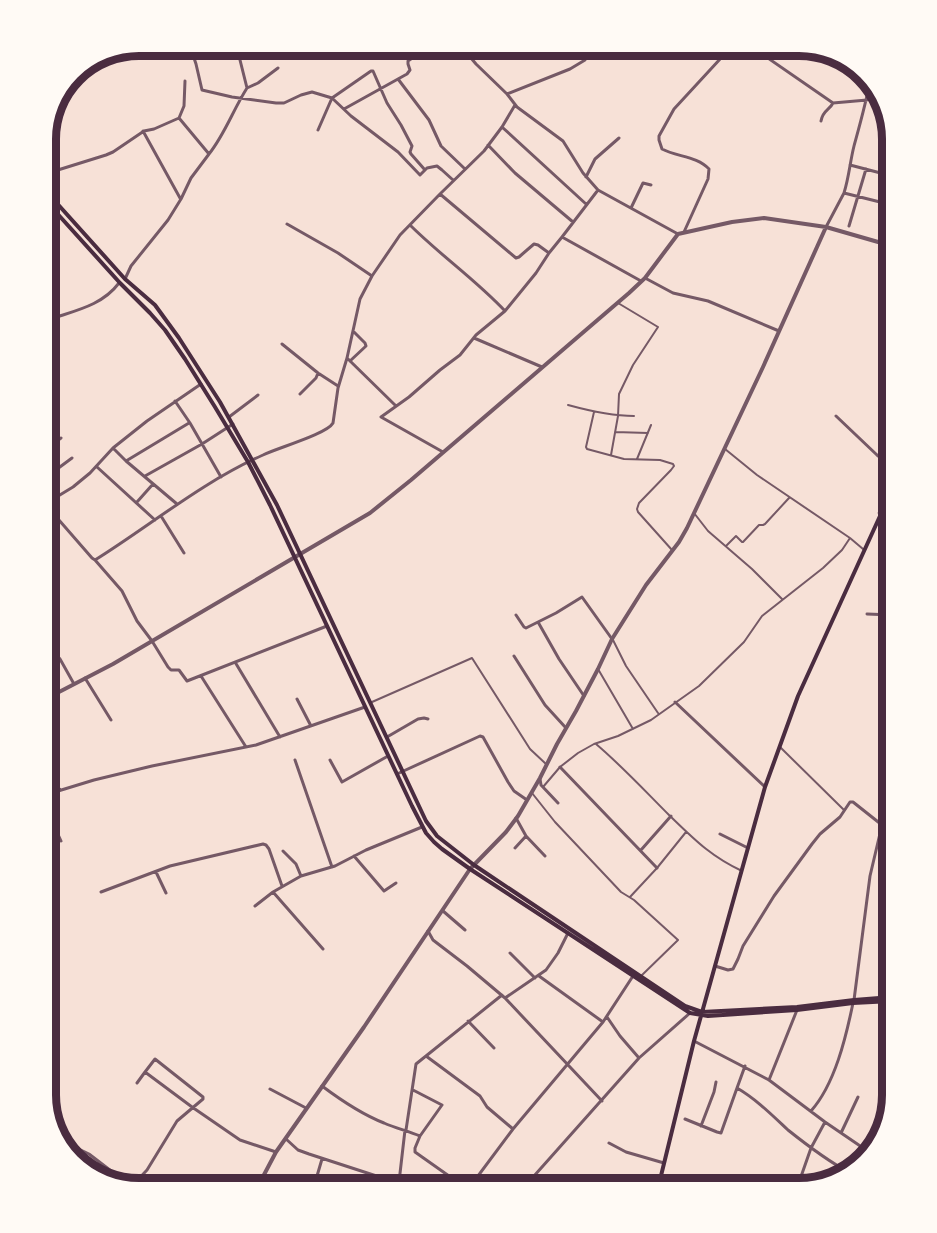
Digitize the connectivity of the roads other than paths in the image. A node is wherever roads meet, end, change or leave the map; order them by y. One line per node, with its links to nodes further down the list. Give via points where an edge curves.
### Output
1 (193, 56): 15 (street, via 202,89)
2 (239, 56): 11 (street)
3 (415, 56): 9 (street, via 408,61 410,71)
4 (469, 56): 14 (street)
5 (584, 56): 14 (street, via 584,61 570,69)
6 (723, 56): 53 (street, via 674,109 658,140 662,149 710,169)
7 (765, 56): 18 (street)
8 (278, 68): 11 (street)
9 (398, 79): 12 (street); 30 (street, via 429,120 441,146)
10 (185, 81): 21 (street, via 184,106)
11 (247, 88): 15 (street)
12 (381, 88): 16 (street, via 372,71); 20 (street); 33 (street, via 412,146 411,154)
13 (868, 92): 17 (street)
14 (507, 94): 19 (street)
15 (240, 98): 16 (street, via 280,103 312,92); 28 (street)
16 (332, 98): 20 (street); 24 (street)
17 (867, 100): 18 (street); 29 (street)
18 (833, 103): 22 (street)
19 (515, 105): 23 (street); 35 (street, via 563,141)
20 (344, 109): 33 (street, via 420,175)
21 (179, 118): 25 (street); 28 (street)
22 (821, 120)
23 (502, 127): 27 (street); 45 (street)
24 (318, 130)
25 (143, 131): 32 (street, via 113,152); 42 (street)
26 (619, 138): 35 (street, via 595,159)
27 (488, 146): 30 (street); 48 (street)
28 (209, 154): 42 (street)
29 (850, 165): 31 (street); 39 (street)
30 (465, 169): 36 (street)
31 (867, 169): 34 (street); 41 (street)
32 (56, 170)
33 (425, 170): 36 (street, via 439,167)
34 (882, 173)
35 (586, 177): 38 (street)
36 (453, 180): 40 (street)
37 (651, 184): 46 (street, via 643,183)
38 (598, 190): 45 (street); 46 (street)
39 (844, 193): 41 (street); 52 (street)
40 (440, 194): 50 (street); 57 (street, via 516,258 535,244)
41 (857, 196): 44 (street); 51 (street)
42 (181, 199): 60 (street)
43 (56, 202): 60 (main road)
44 (882, 202)
45 (586, 204): 48 (street)
46 (632, 208): 54 (street)
47 (56, 212): 62 (main road)
48 (573, 222): 55 (street)
49 (287, 224): 58 (street)
50 (410, 225): 58 (street); 64 (street)
51 (849, 226)
52 (826, 227): 53 (street, via 764,218); 56 (street); 67 (street)
53 (684, 232): 54 (street)
54 (678, 234): 59 (street)
55 (562, 237): 57 (street); 61 (street)
56 (882, 243)
57 (549, 253): 64 (street)
58 (372, 276): 66 (street, via 360,299)
59 (645, 278): 61 (street); 67 (street, via 673,293 708,301)
60 (125, 279): 68 (main road, via 155,305)
61 (641, 281): 63 (street)
62 (120, 283): 65 (street, via 94,304); 70 (main road)
63 (618, 303): 73 (street); 83 (street, via 658,327 624,382)
64 (505, 311): 69 (street)
65 (56, 317)
66 (353, 331): 72 (street); 72 (street, via 366,346)
67 (779, 331): 97 (street)
68 (179, 338): 70 (main road); 86 (main road)
69 (474, 338): 73 (street); 81 (street, via 460,355)
70 (174, 342): 75 (main road)
71 (282, 344): 74 (street)
72 (348, 360): 76 (street); 81 (street)
73 (542, 367): 98 (street)
74 (318, 374): 76 (street); 77 (street)
75 (201, 384): 79 (street); 90 (main road)
76 (338, 386): 104 (street, via 331,427)
77 (300, 394)
78 (258, 395): 86 (street)
79 (175, 401): 87 (street); 96 (street)
80 (568, 405): 82 (street)
81 (396, 406): 98 (street, via 381,417)
82 (594, 412): 83 (street); 99 (street, via 586,448)
83 (618, 416): 84 (street); 91 (street)
84 (634, 416)
85 (836, 416): 102 (street)
86 (229, 417): 88 (main road)
87 (190, 423): 95 (street); 103 (street)
88 (233, 424): 90 (street); 104 (main road)
89 (651, 425): 92 (street)
90 (227, 428): 95 (street); 104 (main road)
91 (615, 432): 92 (street); 99 (street)
92 (648, 433): 101 (street)
93 (61, 438): 94 (street)
94 (56, 442)
95 (202, 444): 107 (street); 108 (street)
96 (114, 448): 103 (street); 105 (street)
97 (725, 449): 111 (street); 115 (street)
98 (443, 452): 126 (street, via 370,513)
99 (611, 456): 101 (street)
100 (72, 458): 106 (street)
101 (638, 459): 123 (street, via 674,465 637,509)
102 (882, 459)
103 (126, 461): 107 (street)
104 (250, 461): 108 (street); 126 (main road); 127 (main road)
105 (96, 467): 110 (street); 112 (street)
106 (56, 470)
107 (145, 476): 109 (street)
108 (221, 477): 113 (street)
109 (153, 484): 112 (street); 113 (street)
110 (56, 498)
111 (789, 498): 121 (street); 122 (street, via 743,542 736,536)
112 (137, 502): 119 (street)
113 (177, 504): 116 (street)
114 (882, 508): 117 (main road)
115 (694, 513): 122 (street); 123 (street)
116 (161, 516): 119 (street); 125 (street)
117 (880, 516): 120 (main road); 124 (main road)
118 (56, 519): 128 (street)
119 (155, 520): 128 (street)
120 (882, 520)
121 (850, 538): 124 (street); 129 (street, via 833,559)
122 (726, 546): 129 (street)
123 (672, 550): 137 (street)
124 (865, 551): 161 (main road)
125 (184, 553)
126 (300, 554): 127 (street); 135 (main road)
127 (295, 557): 134 (main road); 138 (street)
128 (95, 560): 138 (street, via 122,591)
129 (782, 600): 149 (street, via 762,616 744,642 699,686)
130 (516, 615): 133 (street, via 525,628)
131 (867, 615): 132 (street)
132 (882, 615)
133 (538, 621): 137 (street, via 582,597); 147 (street)
134 (327, 626): 136 (main road); 141 (street)
135 (335, 629): 136 (main road); 150 (main road)
136 (330, 632): 151 (main road)
137 (612, 639): 142 (street); 152 (street)
138 (152, 641): 143 (street, via 170,670 179,670 187,681); 144 (street)
139 (55, 654): 145 (street)
140 (514, 656): 156 (street, via 545,705)
141 (235, 662): 143 (street); 158 (street)
142 (598, 669): 147 (street); 157 (street)
143 (201, 676): 162 (street)
144 (85, 678): 145 (street); 154 (street)
145 (74, 684): 146 (street)
146 (55, 694)
147 (584, 696): 156 (street)
148 (297, 699): 155 (street)
149 (675, 702): 152 (street); 173 (street)
150 (371, 703): 159 (main road); 166 (street, via 472,658 530,749)
151 (365, 707): 155 (street); 163 (main road)
152 (658, 713): 157 (street)
153 (428, 719): 159 (street, via 418,719)
154 (111, 720)
155 (311, 726): 158 (street)
156 (566, 728): 166 (street)
157 (633, 729): 160 (street)
158 (280, 737): 162 (street)
159 (387, 737): 168 (main road)
160 (596, 744): 167 (street); 180 (street)
161 (779, 746): 173 (main road); 179 (street)
162 (246, 747): 174 (street)
163 (388, 756): 165 (street, via 342,782); 169 (main road)
164 (294, 760): 196 (street)
165 (330, 760)
166 (546, 764): 170 (street)
167 (560, 767): 172 (street); 191 (street)
168 (403, 771): 169 (street); 177 (street, via 482,736 514,791); 195 (main road, via 432,831)
169 (397, 774): 183 (main road)
170 (540, 778): 172 (street); 176 (street)
171 (55, 783): 174 (street)
172 (543, 787): 178 (street)
173 (765, 787): 190 (main road)
174 (60, 790): 175 (street)
175 (55, 792)
176 (532, 793): 177 (street); 207 (street, via 583,852)
177 (527, 800): 181 (street)
178 (558, 803)
179 (844, 810): 182 (street, via 853,802); 215 (street, via 816,839 774,896 733,969)
180 (671, 816): 185 (street); 191 (street)
181 (516, 818): 187 (street); 195 (street)
182 (882, 825): 220 (street, via 870,876)
183 (422, 827): 193 (street); 198 (main road, via 434,842)
184 (55, 828): 188 (street)
185 (686, 832): 197 (street); 199 (street, via 720,860)
186 (720, 834): 190 (street)
187 (526, 836): 189 (street); 194 (street)
188 (61, 841)
189 (515, 848)
190 (748, 848): 199 (main road)
191 (641, 850): 197 (street)
192 (283, 851): 201 (street)
193 (354, 856): 196 (street); 202 (street, via 384,891)
194 (545, 856)
195 (474, 865): 198 (street); 217 (main road)
196 (332, 867): 201 (street)
197 (657, 868): 207 (street)
198 (470, 869): 209 (street); 212 (main road)
199 (742, 871): 215 (main road)
200 (156, 872): 203 (street, via 264,844); 204 (street); 206 (street)
201 (301, 876): 203 (street)
202 (396, 883)
203 (282, 886): 205 (street)
204 (101, 892)
205 (273, 892): 208 (street); 213 (street)
206 (166, 893)
207 (630, 897): 217 (street, via 678,940)
208 (255, 906)
209 (443, 911): 210 (street); 211 (street)
210 (465, 930)
211 (428, 931): 218 (street, via 433,940); 238 (street)
212 (568, 933): 216 (street, via 550,964); 217 (main road)
213 (323, 949)
214 (510, 953): 216 (street)
215 (715, 966): 224 (main road)
216 (537, 977): 218 (street); 227 (street)
217 (636, 977): 223 (main road); 224 (main road); 225 (street)
218 (503, 997): 226 (street); 232 (street)
219 (882, 1000): 220 (main road)
220 (854, 1001): 221 (main road); 246 (street, via 828,1086)
221 (831, 1005): 222 (main road); 224 (main road)
222 (797, 1010): 224 (main road); 235 (street)
223 (690, 1013): 224 (main road); 231 (street)
224 (701, 1014): 228 (main road)
225 (607, 1017): 227 (street); 231 (street)
226 (468, 1021): 229 (street); 230 (street)
227 (603, 1022): 232 (street)
228 (693, 1041): 233 (street); 261 (main road)
229 (494, 1048)
230 (426, 1056): 241 (street, via 416,1064); 250 (street, via 480,1096)
231 (639, 1058): 243 (street)
232 (566, 1064): 243 (street); 250 (street)
233 (745, 1066): 235 (street); 239 (street)
234 (145, 1072): 237 (street); 244 (street); 244 (street, via 158,1059 203,1097)
235 (769, 1080): 246 (street)
236 (716, 1082): 249 (street)
237 (137, 1083)
238 (322, 1086): 245 (street); 251 (street, via 362,1113)
239 (737, 1088): 249 (street, via 721,1133); 258 (street)
240 (270, 1089): 245 (street)
241 (413, 1090): 251 (street); 253 (street, via 442,1105)
242 (858, 1097): 252 (street)
243 (602, 1101): 271 (street)
244 (192, 1107): 259 (street, via 240,1140); 265 (street, via 177,1121)
245 (306, 1108): 254 (street)
246 (811, 1111): 248 (street)
247 (685, 1119): 249 (street)
248 (825, 1122): 252 (street); 258 (street)
249 (701, 1126)
250 (513, 1129): 270 (street)
251 (406, 1130): 253 (street); 268 (street)
252 (842, 1133): 257 (street)
253 (420, 1136): 269 (street, via 416,1153)
254 (286, 1138): 259 (street); 260 (street, via 298,1149)
255 (609, 1143): 261 (street)
256 (74, 1147): 263 (street)
257 (862, 1147)
258 (811, 1148): 262 (street); 273 (street)
259 (276, 1152): 266 (street)
260 (321, 1159): 264 (street); 267 (street)
261 (664, 1163): 272 (main road)
262 (840, 1167)
263 (115, 1174)
264 (317, 1176)
265 (140, 1178)
266 (262, 1178)
267 (382, 1178)
268 (399, 1178)
269 (452, 1178)
270 (475, 1178)
271 (532, 1178)
272 (660, 1178)
273 (801, 1178)

